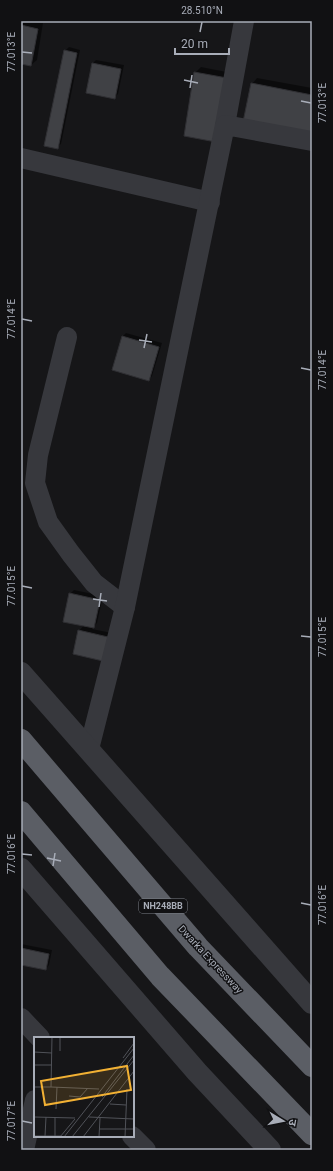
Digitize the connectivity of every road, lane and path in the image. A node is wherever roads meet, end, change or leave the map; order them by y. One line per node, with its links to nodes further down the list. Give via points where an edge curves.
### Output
1 (244, 21): 2 (street)
2 (225, 125): 3 (street); 5 (street)
3 (312, 141)
4 (21, 158): 5 (street)
5 (210, 202): 7 (street)
6 (67, 337): 7 (street, via 38,455 35,483 48,522 71,554 94,583)
7 (125, 607): 10 (street)
8 (21, 673): 10 (street)
9 (21, 740): 16 (highway, Dwarka Expressway / NH248BB, via 198,947)
10 (89, 750): 13 (street)
11 (21, 812): 18 (highway, via 160,976)
12 (21, 869): 22 (street, via 197,1072)
13 (312, 1003)
14 (21, 1018): 15 (street)
15 (39, 1037)
16 (312, 1066)
17 (29, 1111): 20 (street)
18 (312, 1134)
19 (133, 1137): 21 (street)
20 (24, 1150)
21 (146, 1150)
22 (270, 1150)

